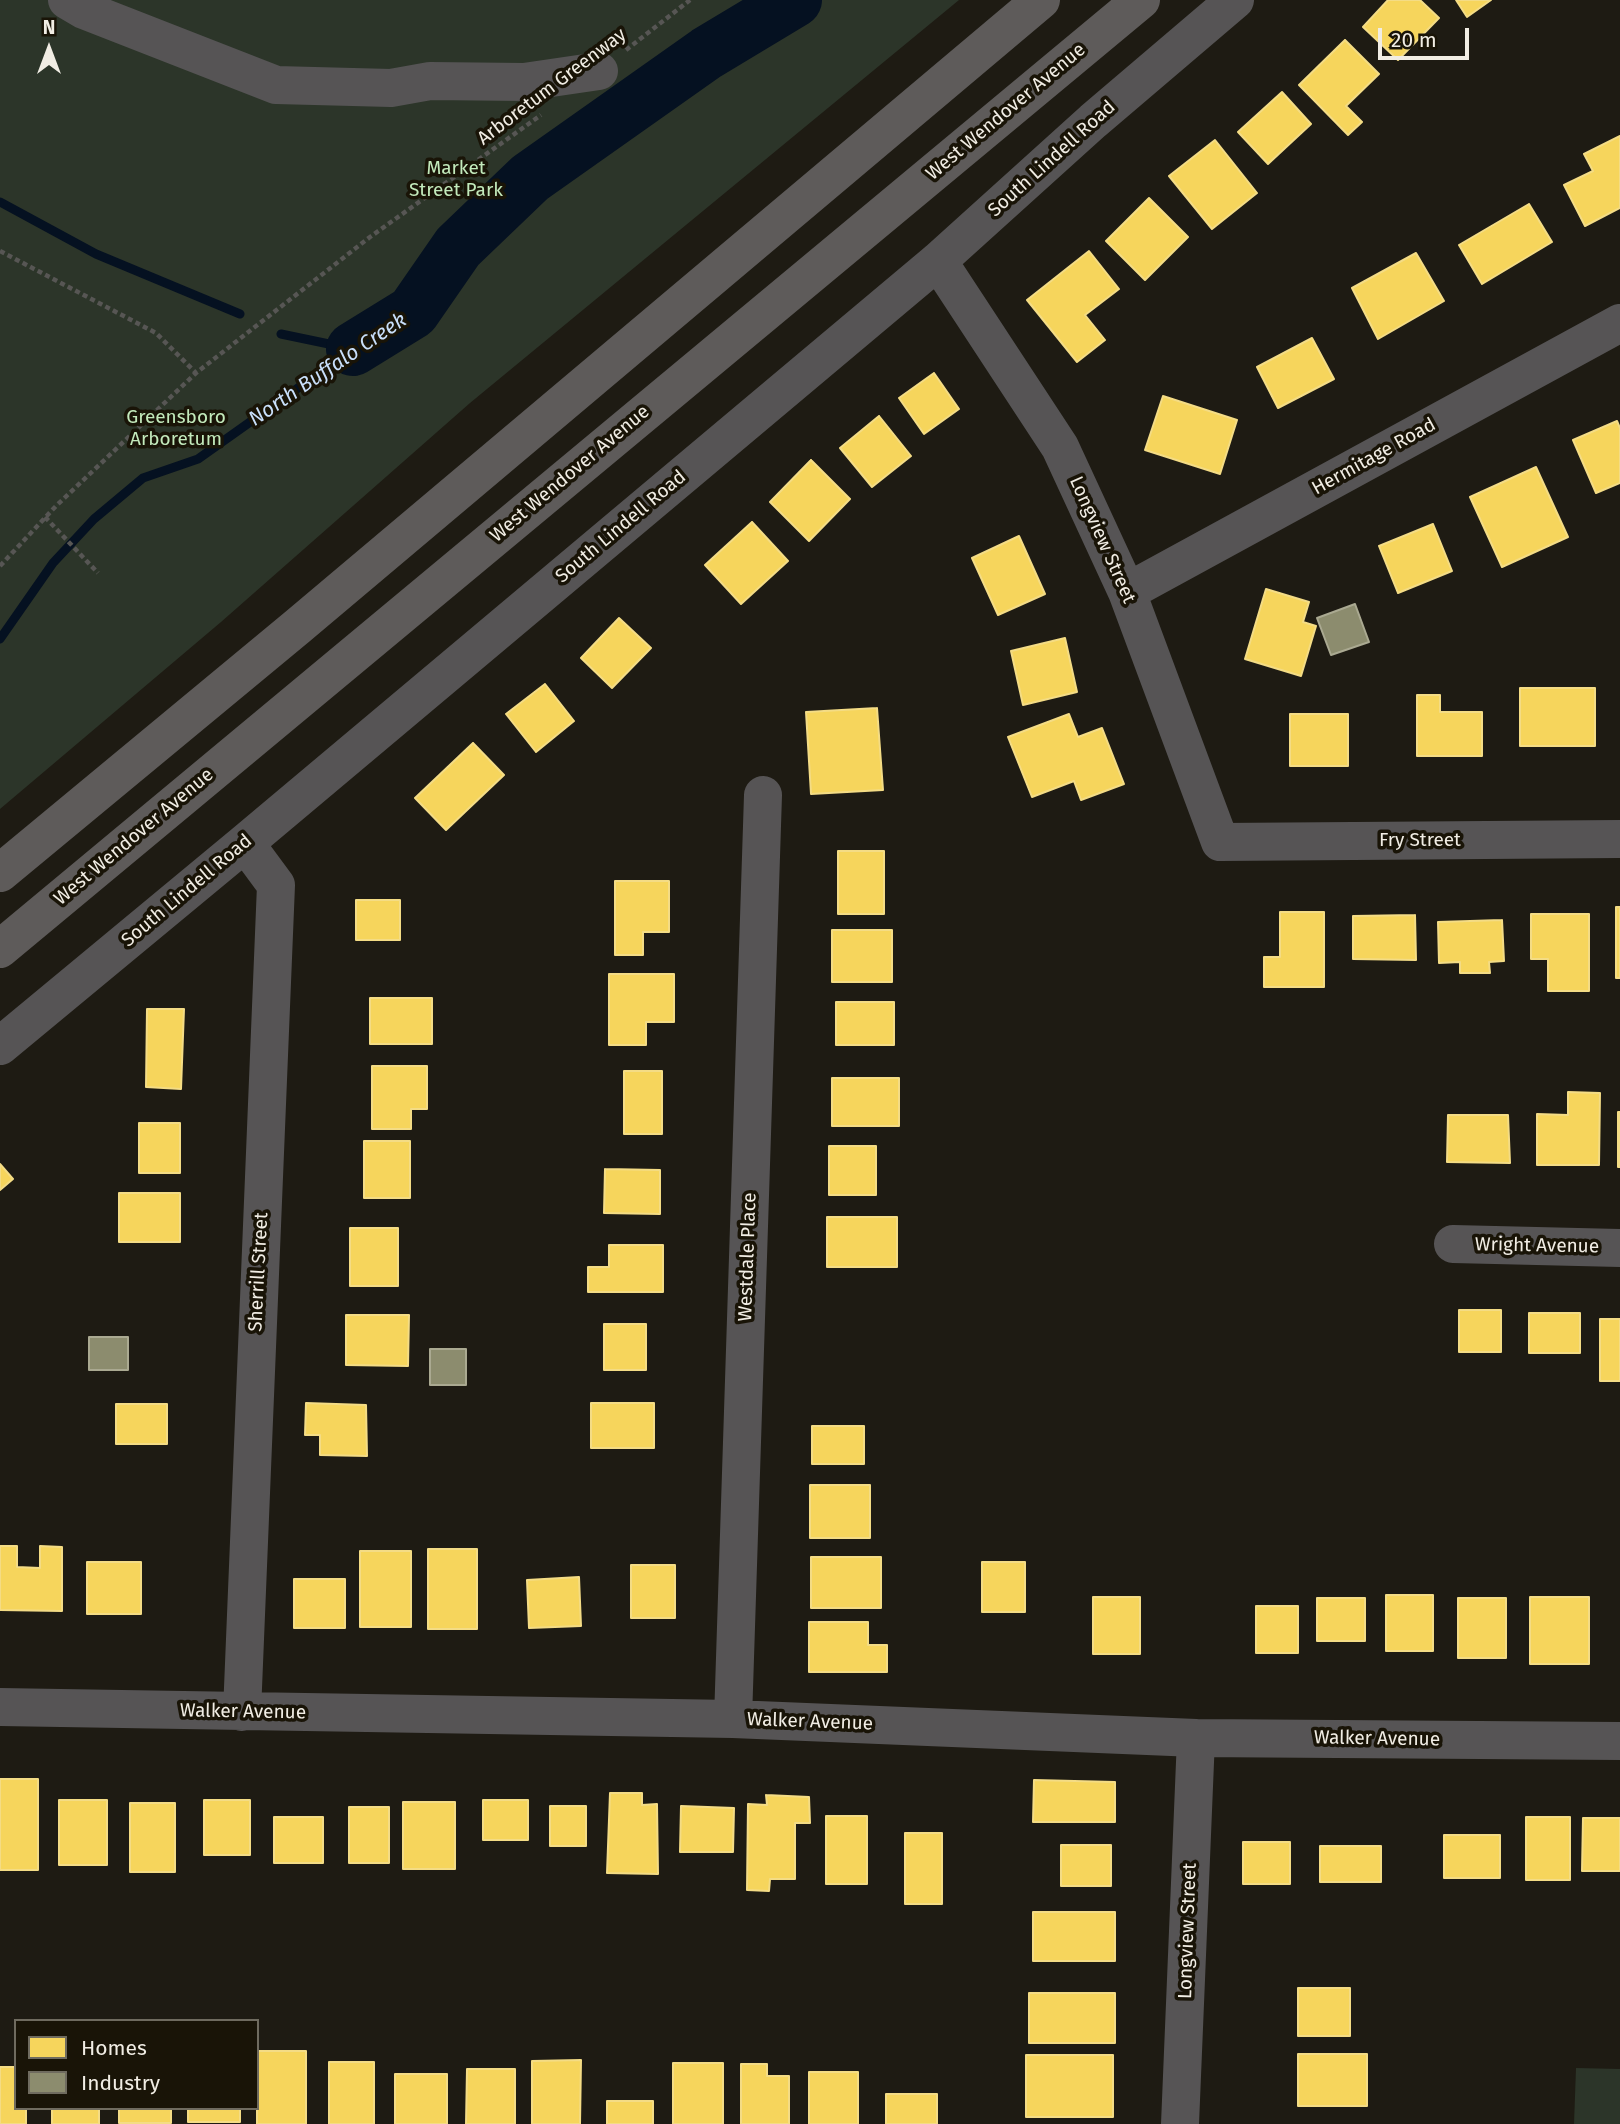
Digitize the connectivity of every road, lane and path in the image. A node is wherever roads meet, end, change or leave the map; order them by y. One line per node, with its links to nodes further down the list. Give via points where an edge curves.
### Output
1 (67, 0): 6 (street, via 276,85 391,88 430,80 524,82)
2 (690, 0): 6 (path, Arboretum Greenway)
3 (1041, 0): 20 (highway)
4 (1141, 0): 21 (highway, West Wendover Avenue)
5 (1235, 0): 9 (street, South Lindell Road)
6 (599, 71)
7 (546, 111): 11 (path, Arboretum Greenway, via 370,237)
8 (0, 251): 11 (path, via 156,333)
9 (938, 261): 15 (street, Longview Street, via 1060,447); 19 (street, South Lindell Road)
10 (1620, 323): 15 (street, Hermitage Road)
11 (196, 373): 12 (path, Arboretum Greenway)
12 (45, 517): 13 (path, Arboretum Greenway); 14 (path)
13 (0, 566)
14 (98, 573)
15 (1127, 592): 18 (street, Longview Street)
16 (763, 795): 27 (street, Westdale Place)
17 (1620, 839): 18 (street, Fry Street)
18 (1220, 842)
19 (245, 843): 22 (street, South Lindell Road); 26 (street, Sherrill Street, via 276,885)
20 (0, 873)
21 (0, 949)
22 (0, 1046)
23 (1453, 1244): 24 (street, Wright Avenue)
24 (1620, 1248)
25 (0, 1707): 26 (street, Walker Avenue)
26 (242, 1712): 27 (street, Walker Avenue)
27 (733, 1719): 28 (street, Walker Avenue)
28 (1196, 1738): 29 (street, Walker Avenue); 30 (street, Longview Street)
29 (1620, 1741)
30 (1180, 2124)

